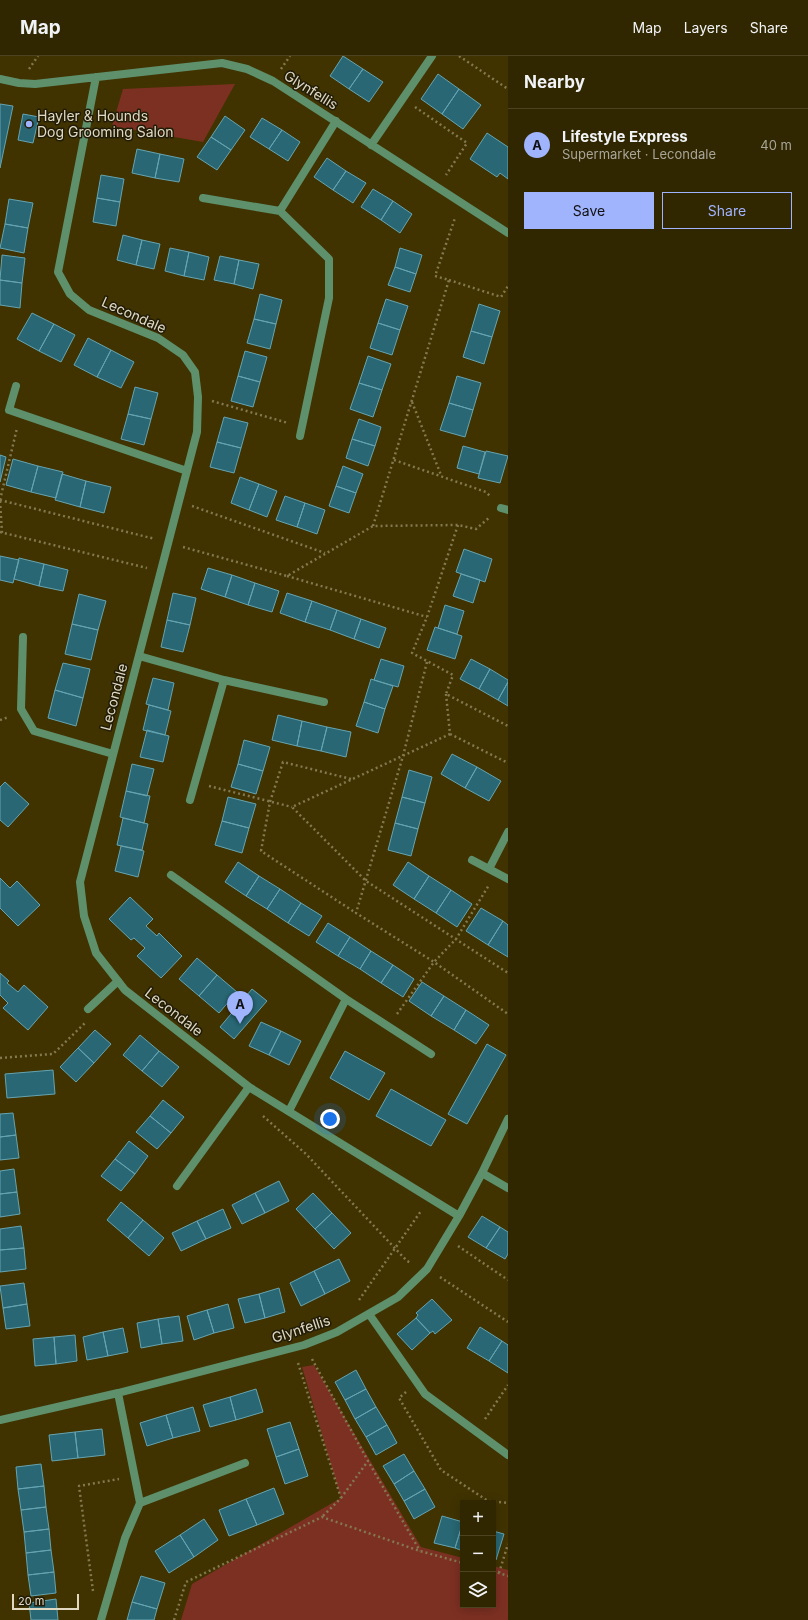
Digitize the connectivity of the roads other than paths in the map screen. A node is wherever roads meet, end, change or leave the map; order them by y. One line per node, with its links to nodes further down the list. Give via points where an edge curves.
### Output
1 (432, 56): 5 (street)
2 (96, 77): 3 (street, Glynfellis, via 35,84 19,84); 4 (street, Glynfellis, via 222,62 247,69 273,81); 11 (street, Lecondale, via 58,272 70,294 89,310 158,338 183,355 195,372 198,397 197,432)
3 (0, 79)
4 (336, 121): 5 (street, Glynfellis); 7 (street)
5 (371, 145): 8 (street, Glynfellis)
6 (203, 198): 7 (street)
7 (280, 211): 10 (street, via 329,259 329,298)
8 (508, 233)
9 (16, 386): 11 (street, via 9,410)
10 (300, 436)
11 (186, 471): 13 (street, Lecondale)
12 (23, 637): 16 (street, via 21,709 34,731)
13 (139, 656): 14 (street); 16 (street, Lecondale)
14 (224, 680): 15 (street); 17 (street)
15 (324, 702)
16 (113, 754): 23 (street, Lecondale, via 80,882 84,916 96,953)
17 (190, 800)
18 (508, 832): 20 (street)
19 (472, 860): 20 (street)
20 (493, 871): 22 (street)
21 (171, 874): 24 (street)
22 (508, 879)
23 (118, 981): 25 (street); 27 (street, Lecondale, via 125,990)
24 (346, 999): 26 (street); 28 (street)
25 (88, 1009)
26 (431, 1054)
27 (250, 1087): 28 (street, Lecondale); 31 (street)
28 (289, 1111): 33 (street, Lecondale)
29 (508, 1119): 30 (street, Glynfellis)
30 (482, 1173): 32 (street); 33 (street, Glynfellis)
31 (177, 1186)
32 (508, 1188)
33 (459, 1216): 34 (street, Glynfellis, via 428,1269 398,1297)
34 (369, 1314): 35 (street, Glynfellis, via 337,1332 304,1345); 37 (street, via 424,1394)
35 (118, 1392): 36 (street, Glynfellis); 39 (street)
36 (0, 1420)
37 (508, 1455)
38 (245, 1463): 39 (street)
39 (140, 1503): 40 (street, via 125,1538)
40 (101, 1619)

